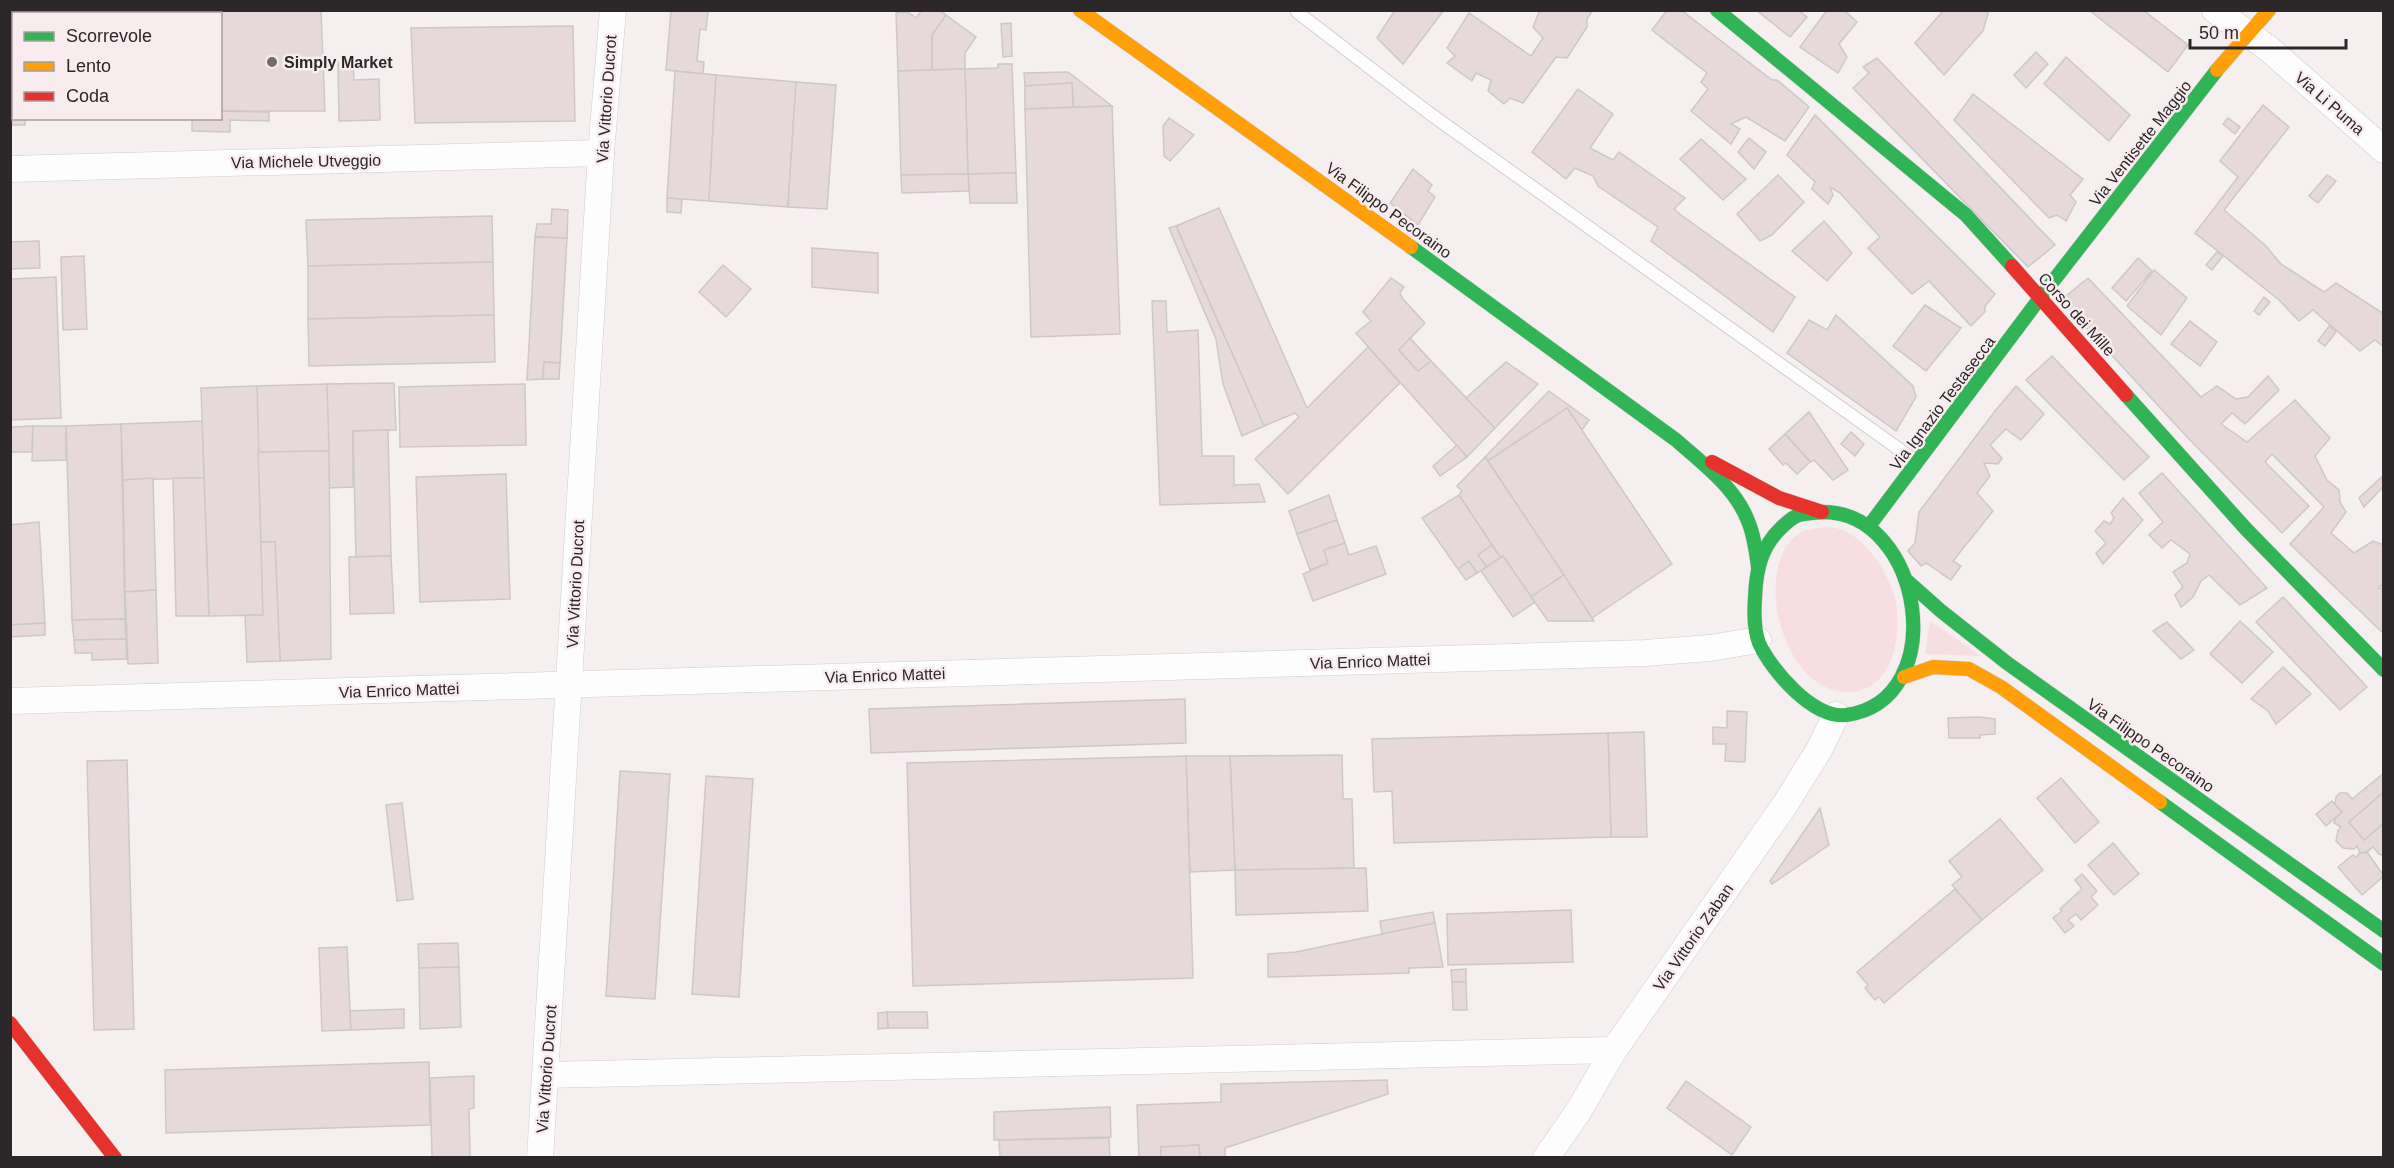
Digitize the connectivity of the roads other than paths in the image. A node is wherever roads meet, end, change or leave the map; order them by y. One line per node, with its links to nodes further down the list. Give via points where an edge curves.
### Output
1 (613, 10): 9 (street, Via Vittorio Ducrot)
2 (1080, 10): 12 (street, Via Filippo Pecoraino)
3 (1717, 10): 11 (street, Corso dei Mille, via 1966,215)
4 (2215, 10): 7 (street, Via Li Puma)
5 (2269, 10): 7 (street, Via Ventisette Maggio)
6 (1297, 12): 13 (lane, via 1429,113)
7 (2247, 35): 8 (street, Via Li Puma, via 2269,49); 11 (street, Via Ventisette Maggio)
8 (2384, 150)
9 (601, 153): 10 (street, Via Michele Utveggio); 21 (street, Via Vittorio Ducrot)
10 (10, 169)
11 (2040, 298): 13 (street, Via Ignazio Testasecca); 19 (street, Corso dei Mille, via 2246,528)
12 (1676, 440): 14 (street, Via Filippo Pecoraino, via 1779,498); 16 (street, Via Filippo Pecoraino, via 1717,477 1744,512)
13 (1918, 463): 15 (street, Via Ignazio Testasecca)
14 (1822, 512): 15 (street, via 1851,515); 16 (street, via 1798,515 1785,524 1767,543)
15 (1869, 526): 17 (street, via 1891,548)
16 (1758, 567): 18 (street)
17 (1905, 579): 20 (street, via 1913,607 1913,634); 24 (street, Via Filippo Pecoraino, via 2007,663)
18 (1758, 640): 21 (street, Via Enrico Mattei, via 1644,653); 23 (street, via 1793,690)
19 (2384, 670)
20 (1904, 677): 23 (street, via 1883,701 1861,712); 25 (street, via 1934,667 1970,669 2001,687)
21 (569, 685): 22 (street, Via Enrico Mattei); 28 (street, Via Vittorio Ducrot)
22 (10, 701)
23 (1836, 716): 27 (street, Via Vittorio Zaban, via 1786,803)
24 (2384, 931)
25 (2384, 964)
26 (10, 1023): 29 (street)
27 (1614, 1050): 28 (street); 31 (street, Via Vittorio Zaban)
28 (546, 1075): 30 (street, Via Vittorio Ducrot)
29 (115, 1158)
30 (540, 1158)
31 (1546, 1158)

